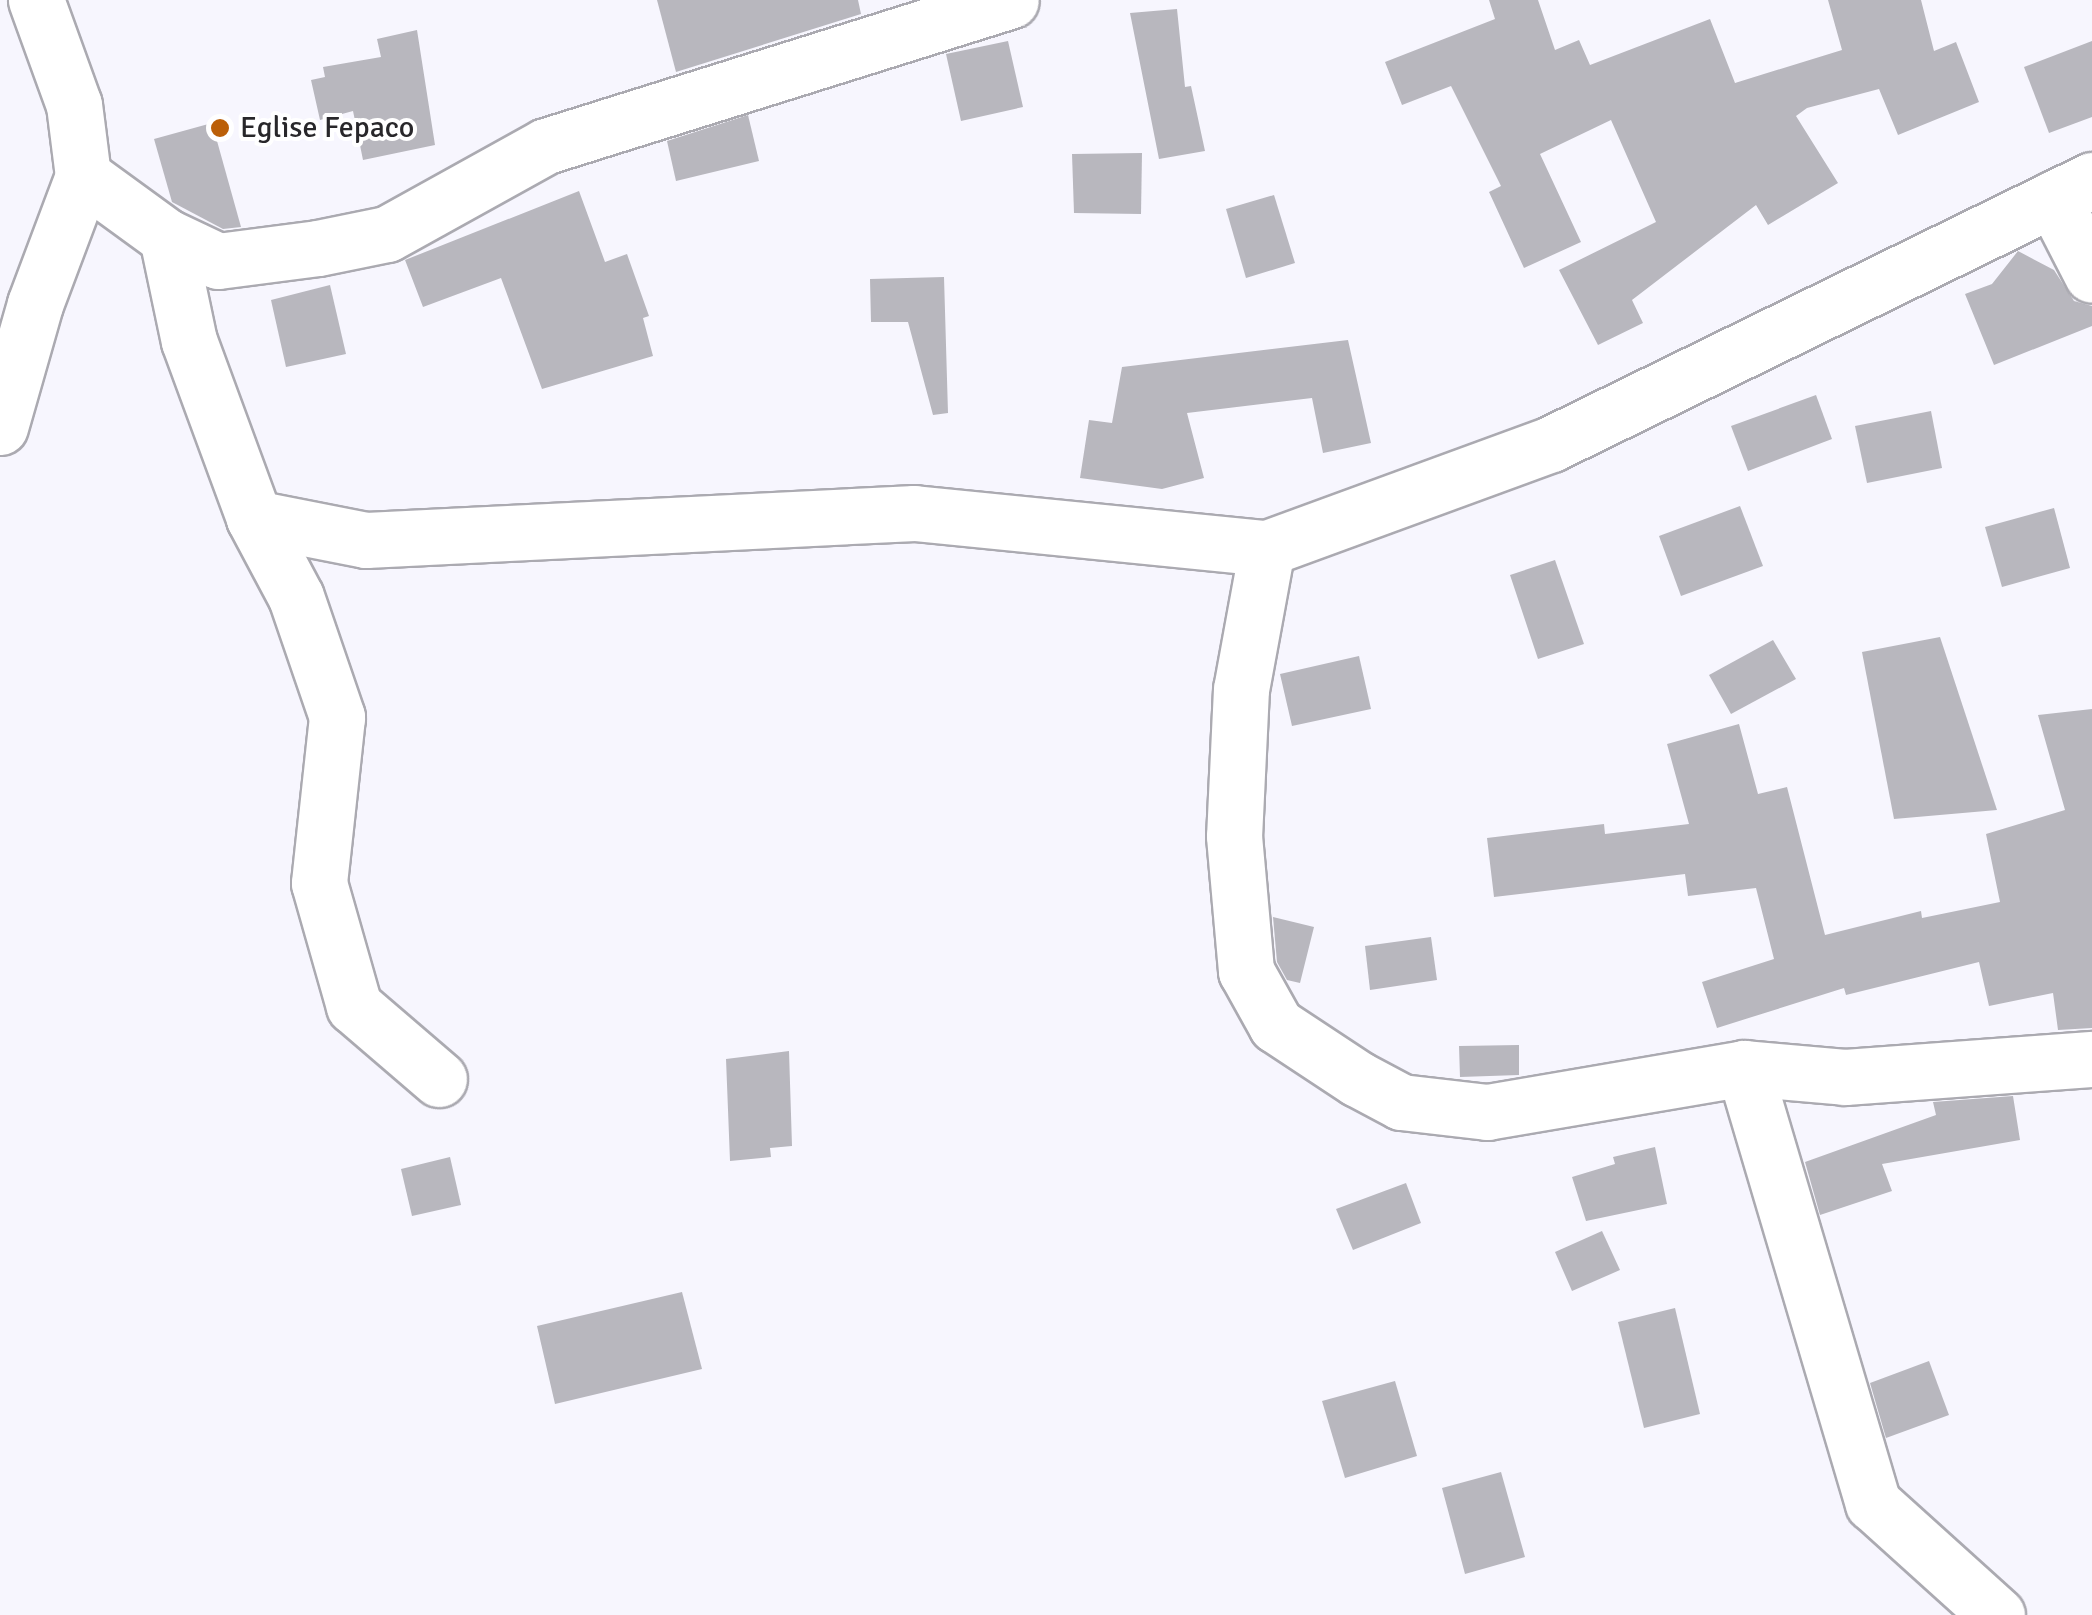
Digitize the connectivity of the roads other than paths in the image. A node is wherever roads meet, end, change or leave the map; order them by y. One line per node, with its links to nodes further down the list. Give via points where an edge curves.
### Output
1 (36, 0): 3 (street, via 74,105)
2 (1010, 0): 5 (street, via 546,146 387,234 218,261)
3 (83, 176): 5 (street); 7 (street, via 34,304)
4 (2072, 190): 6 (street); 9 (street, via 1551,444)
5 (167, 237): 8 (street, via 189,342)
6 (2092, 275)
7 (0, 427)
8 (254, 518): 9 (street, via 366,540 914,513); 12 (street, via 296,597 337,717 319,883 354,1006)
9 (1266, 548): 11 (street, via 1241,689 1234,836 1246,971 1276,1025 1401,1102 1436,1110 1487,1112)
10 (2092, 1059): 11 (street, via 1845,1078)
11 (1744, 1068): 13 (street, via 1873,1503)
12 (438, 1079)
13 (1998, 1615)

